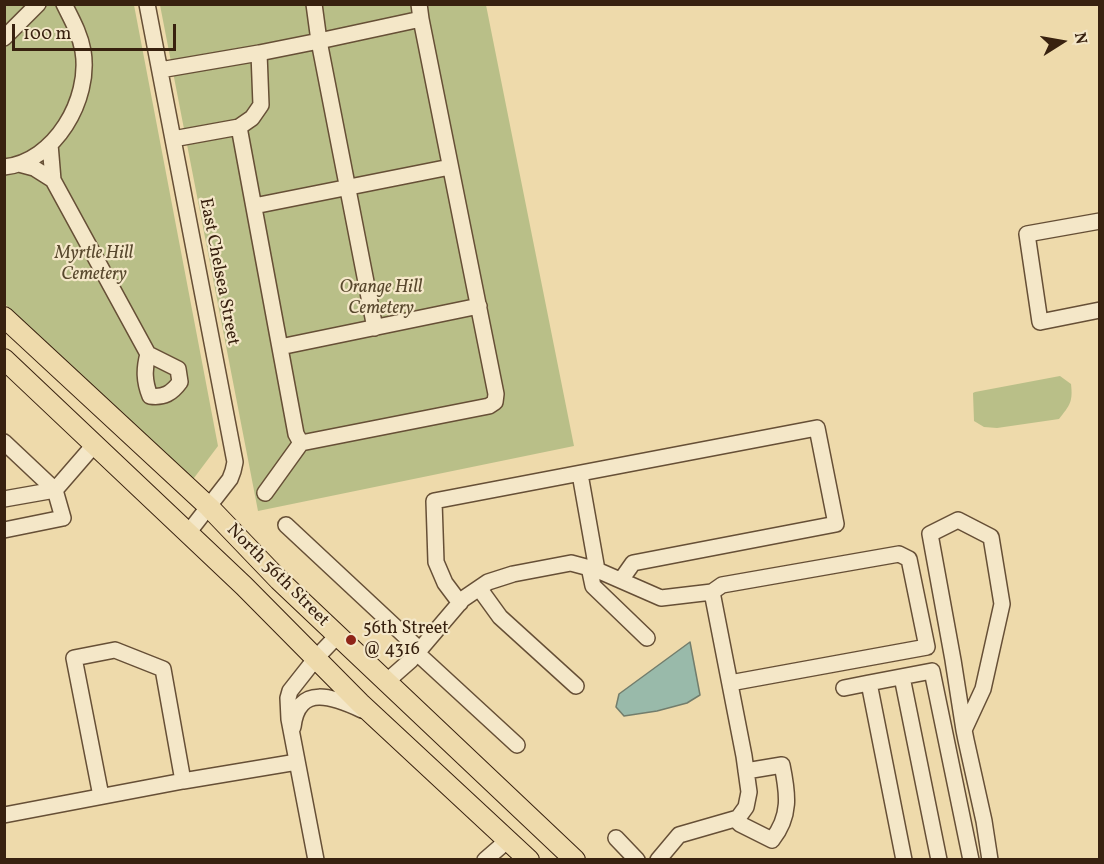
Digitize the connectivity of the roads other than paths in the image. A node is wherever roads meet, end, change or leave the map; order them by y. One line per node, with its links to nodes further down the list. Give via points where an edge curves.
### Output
1 (38, 4): 6 (street)
2 (64, 4): 12 (street, via 77,28 84,73 81,92 66,124)
3 (147, 4): 9 (street, East Chelsea Street)
4 (314, 4): 7 (street)
5 (420, 12): 7 (street); 14 (street)
6 (4, 38)
7 (319, 41): 8 (street); 16 (street)
8 (258, 53): 9 (street); 10 (street, via 261,105)
9 (160, 70): 11 (street, East Chelsea Street)
10 (239, 127): 11 (street); 17 (street)
11 (173, 139): 35 (street, East Chelsea Street, via 235,462 230,479)
12 (50, 144): 13 (street, via 36,156); 15 (street)
13 (12, 165): 15 (street, via 34,168)
14 (450, 167): 16 (street); 19 (street)
15 (52, 180): 25 (street)
16 (349, 188): 17 (street); 22 (street)
17 (254, 206): 24 (street)
18 (1100, 221): 20 (street, via 1028,234 1040,322)
19 (479, 306): 22 (street); 29 (street, via 495,402)
20 (1100, 310)
21 (4, 317): 27 (main road, North 56th Street)
22 (375, 328): 24 (street)
23 (4, 333): 27 (main road, via 43,368)
24 (280, 347): 29 (street)
25 (148, 354)
26 (4, 359): 30 (main road, North 56th Street)
27 (68, 376): 35 (main road, North 56th Street)
28 (4, 442): 32 (street)
29 (301, 443): 33 (street)
30 (94, 445): 32 (street); 38 (main road, North 56th Street)
31 (580, 474): 39 (street); 40 (street, via 817,428 836,524 633,563); 43 (street, via 434,501 436,562)
32 (55, 490): 34 (street); 37 (street, via 63,519)
33 (265, 493)
34 (4, 499)
35 (209, 507): 38 (street, East Chelsea Street); 44 (main road, North 56th Street)
36 (286, 525): 46 (street)
37 (4, 530)
38 (188, 533): 47 (main road, North 56th Street)
39 (593, 568): 40 (street); 41 (street, via 571,563 513,574); 45 (street, via 593,586)
40 (621, 580): 42 (street, via 661,598)
41 (479, 588): 43 (street); 52 (street, via 500,617)
42 (712, 592): 50 (street); 50 (street, via 722,585 899,554 909,559 927,647)
43 (460, 603): 46 (street)
44 (337, 636): 47 (street); 49 (main road, North 56th Street)
45 (647, 638)
46 (419, 651): 49 (street); 57 (street)
47 (316, 658): 54 (main road, North 56th Street); 56 (street, via 290,691)
48 (902, 677): 51 (street); 73 (street); 74 (street, via 932,671)
49 (386, 682): 69 (main road, North 56th Street)
50 (730, 683): 59 (street)
51 (869, 683): 53 (street); 72 (street)
52 (576, 686)
53 (844, 688)
54 (374, 715): 56 (street, via 344,701 318,696 297,710); 65 (main road, North 56th Street)
55 (964, 730): 55 (street, via 930,534 958,520 992,537 1002,604 983,689); 75 (street)
56 (292, 736): 58 (street)
57 (517, 745)
58 (297, 762): 60 (street); 66 (street)
59 (746, 771): 63 (street, via 746,807); 63 (street, via 782,765 788,791 787,809 772,840)
60 (183, 781): 61 (street); 61 (street, via 163,669 115,650 74,658)
61 (101, 796): 62 (street)
62 (4, 814)
63 (735, 819): 71 (street, via 679,835)
64 (616, 838): 70 (street)
65 (508, 840): 67 (street); 68 (main road, North 56th Street)
66 (315, 860)
67 (485, 860)
68 (529, 860)
69 (575, 860)
70 (637, 860)
71 (658, 860)
72 (904, 860)
73 (939, 860)
74 (971, 860)
75 (990, 860)

